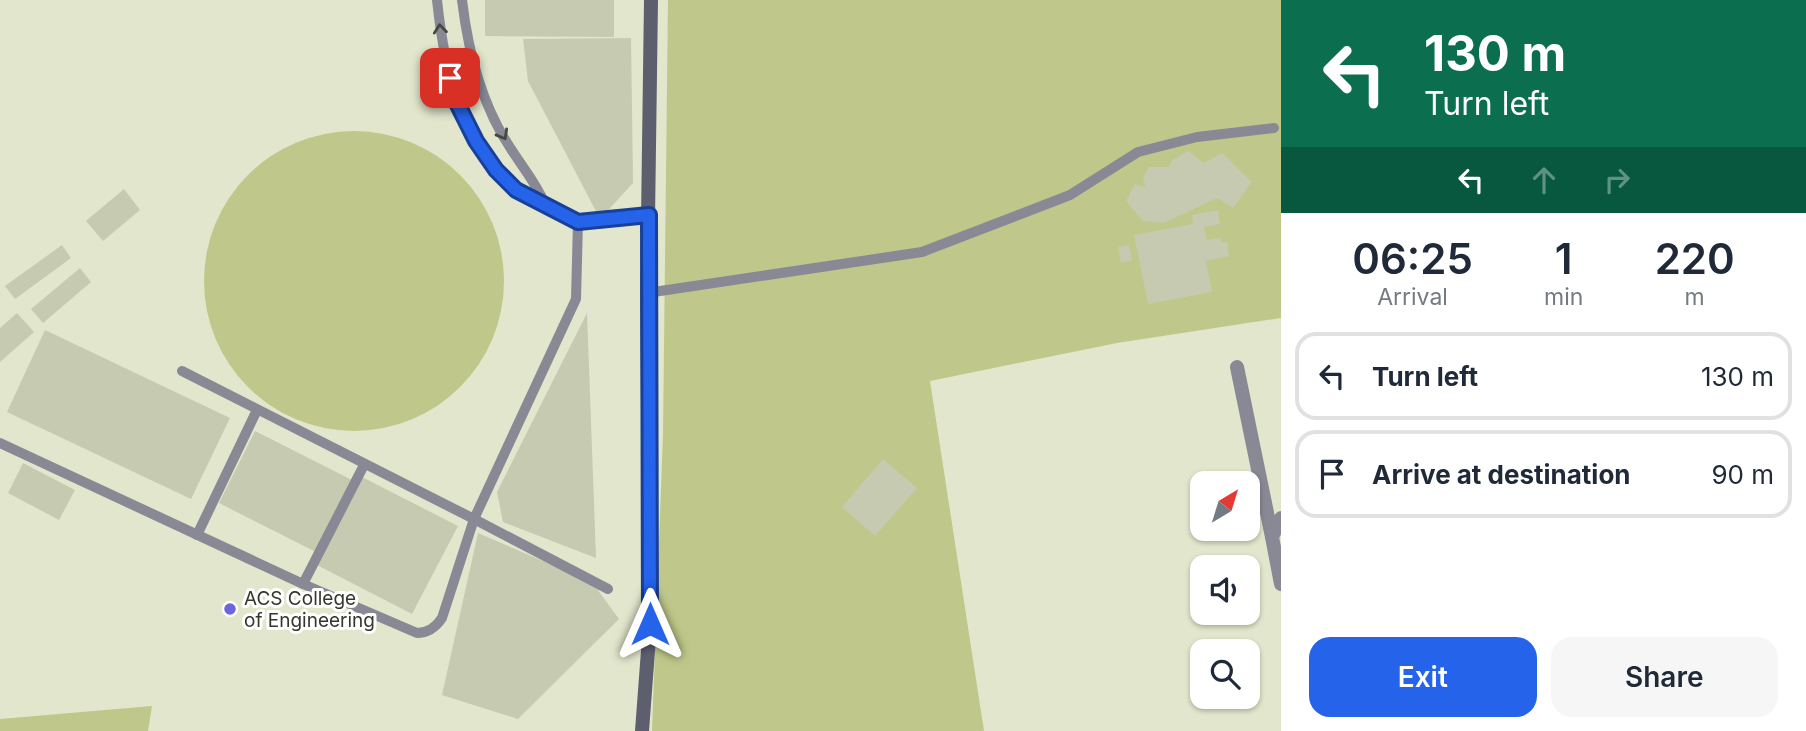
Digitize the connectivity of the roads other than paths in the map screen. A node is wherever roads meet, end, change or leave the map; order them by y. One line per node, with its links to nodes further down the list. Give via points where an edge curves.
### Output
1 (437, 0): 5 (lane, one-way to 1, via 516,190 476,141 457,103 443,54)
2 (462, 0): 5 (lane, one-way to 5, via 488,107 511,149 534,178)
3 (651, 0): 6 (street)
4 (1275, 128): 8 (lane, via 1197,136 1138,152 1070,195 922,252)
5 (545, 204): 7 (lane)
6 (649, 215): 7 (lane); 8 (street)
7 (578, 222): 15 (lane, via 576,299)
8 (648, 293): 21 (street, via 650,624)
9 (1237, 367): 17 (street)
10 (182, 371): 11 (lane)
11 (257, 410): 13 (lane); 16 (lane)
12 (0, 443): 16 (lane)
13 (364, 465): 15 (lane); 18 (lane)
14 (1281, 518): 17 (street)
15 (474, 519): 18 (lane, via 442,618 427,631 417,633); 20 (lane)
16 (197, 535): 18 (lane)
17 (1272, 537): 19 (street)
18 (303, 584)
19 (1281, 584)
20 (608, 589)
21 (642, 731)

